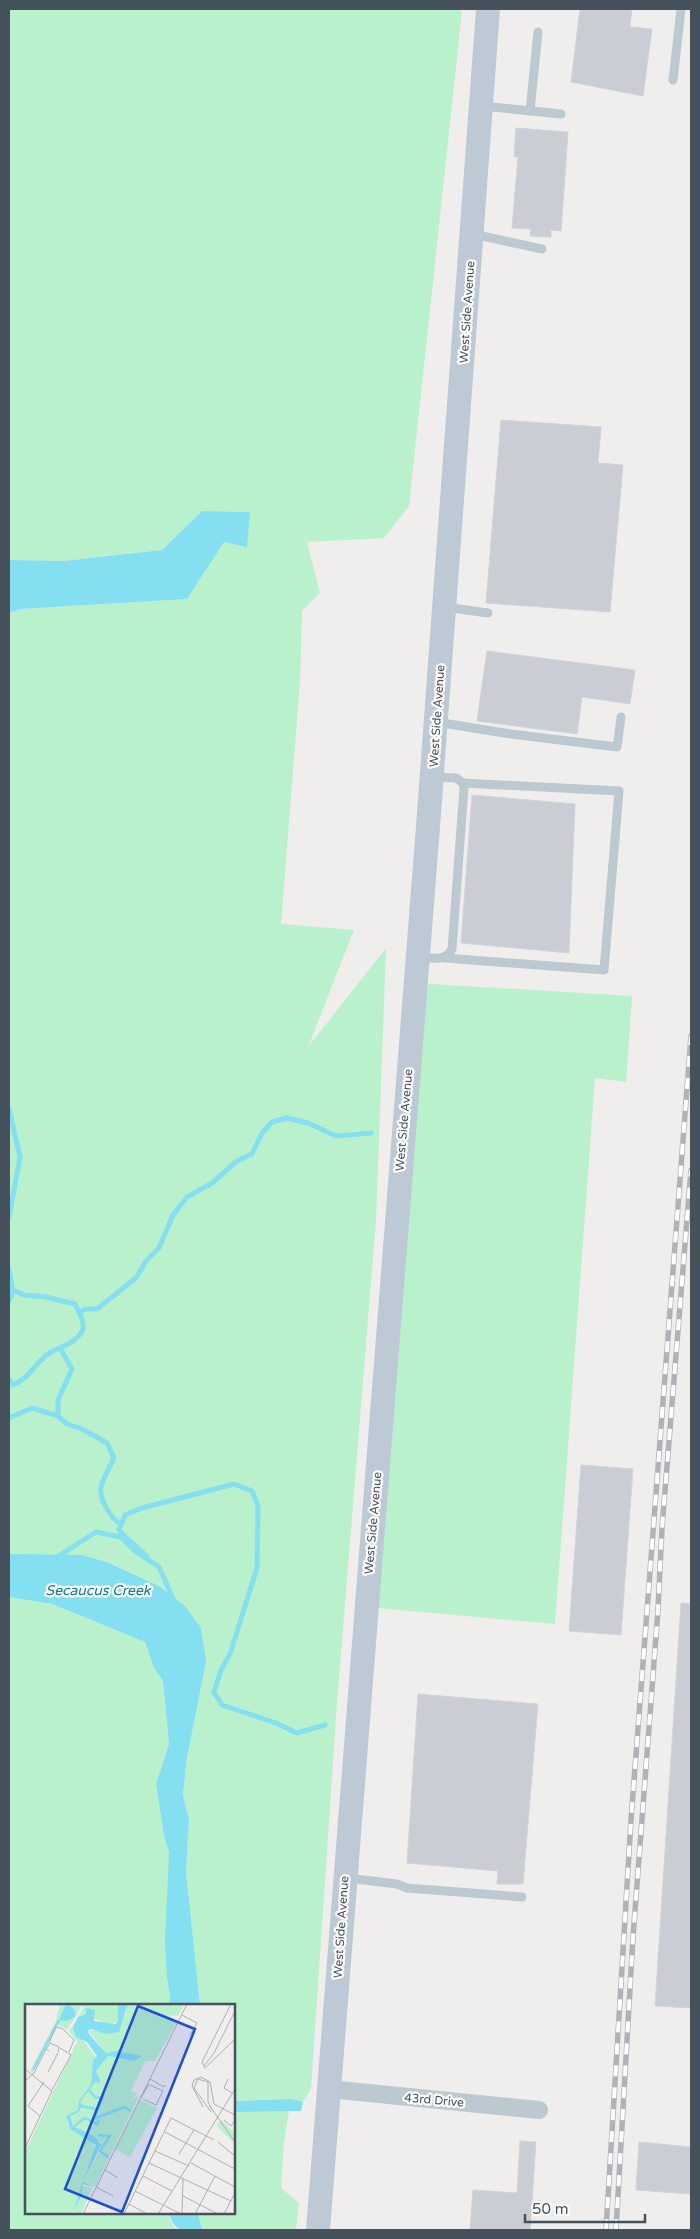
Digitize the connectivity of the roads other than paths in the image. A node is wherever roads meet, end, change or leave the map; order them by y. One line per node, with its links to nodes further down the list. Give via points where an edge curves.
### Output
1 (488, 9): 5 (street, West Side Avenue)
2 (681, 9): 4 (lane)
3 (538, 32): 6 (lane)
4 (673, 80)
5 (480, 106): 6 (lane); 8 (street, West Side Avenue)
6 (530, 111): 7 (lane)
7 (561, 114)
8 (472, 234): 9 (lane); 10 (street, West Side Avenue)
9 (542, 248)
10 (445, 607): 11 (lane); 13 (street, West Side Avenue)
11 (488, 613)
12 (621, 717): 13 (lane, via 617,746)
13 (436, 722): 14 (street, West Side Avenue)
14 (432, 777): 15 (lane, via 456,778); 16 (street, West Side Avenue)
15 (463, 783): 17 (lane, via 452,949); 17 (lane, via 619,791 604,970)
16 (417, 957): 17 (lane); 18 (street, West Side Avenue)
17 (445, 958)
18 (345, 1878): 19 (lane, via 407,1888); 20 (street, West Side Avenue)
19 (522, 1897)
20 (329, 2089): 21 (street, 43rd Drive); 22 (street, West Side Avenue)
21 (539, 2110)
22 (318, 2230)

